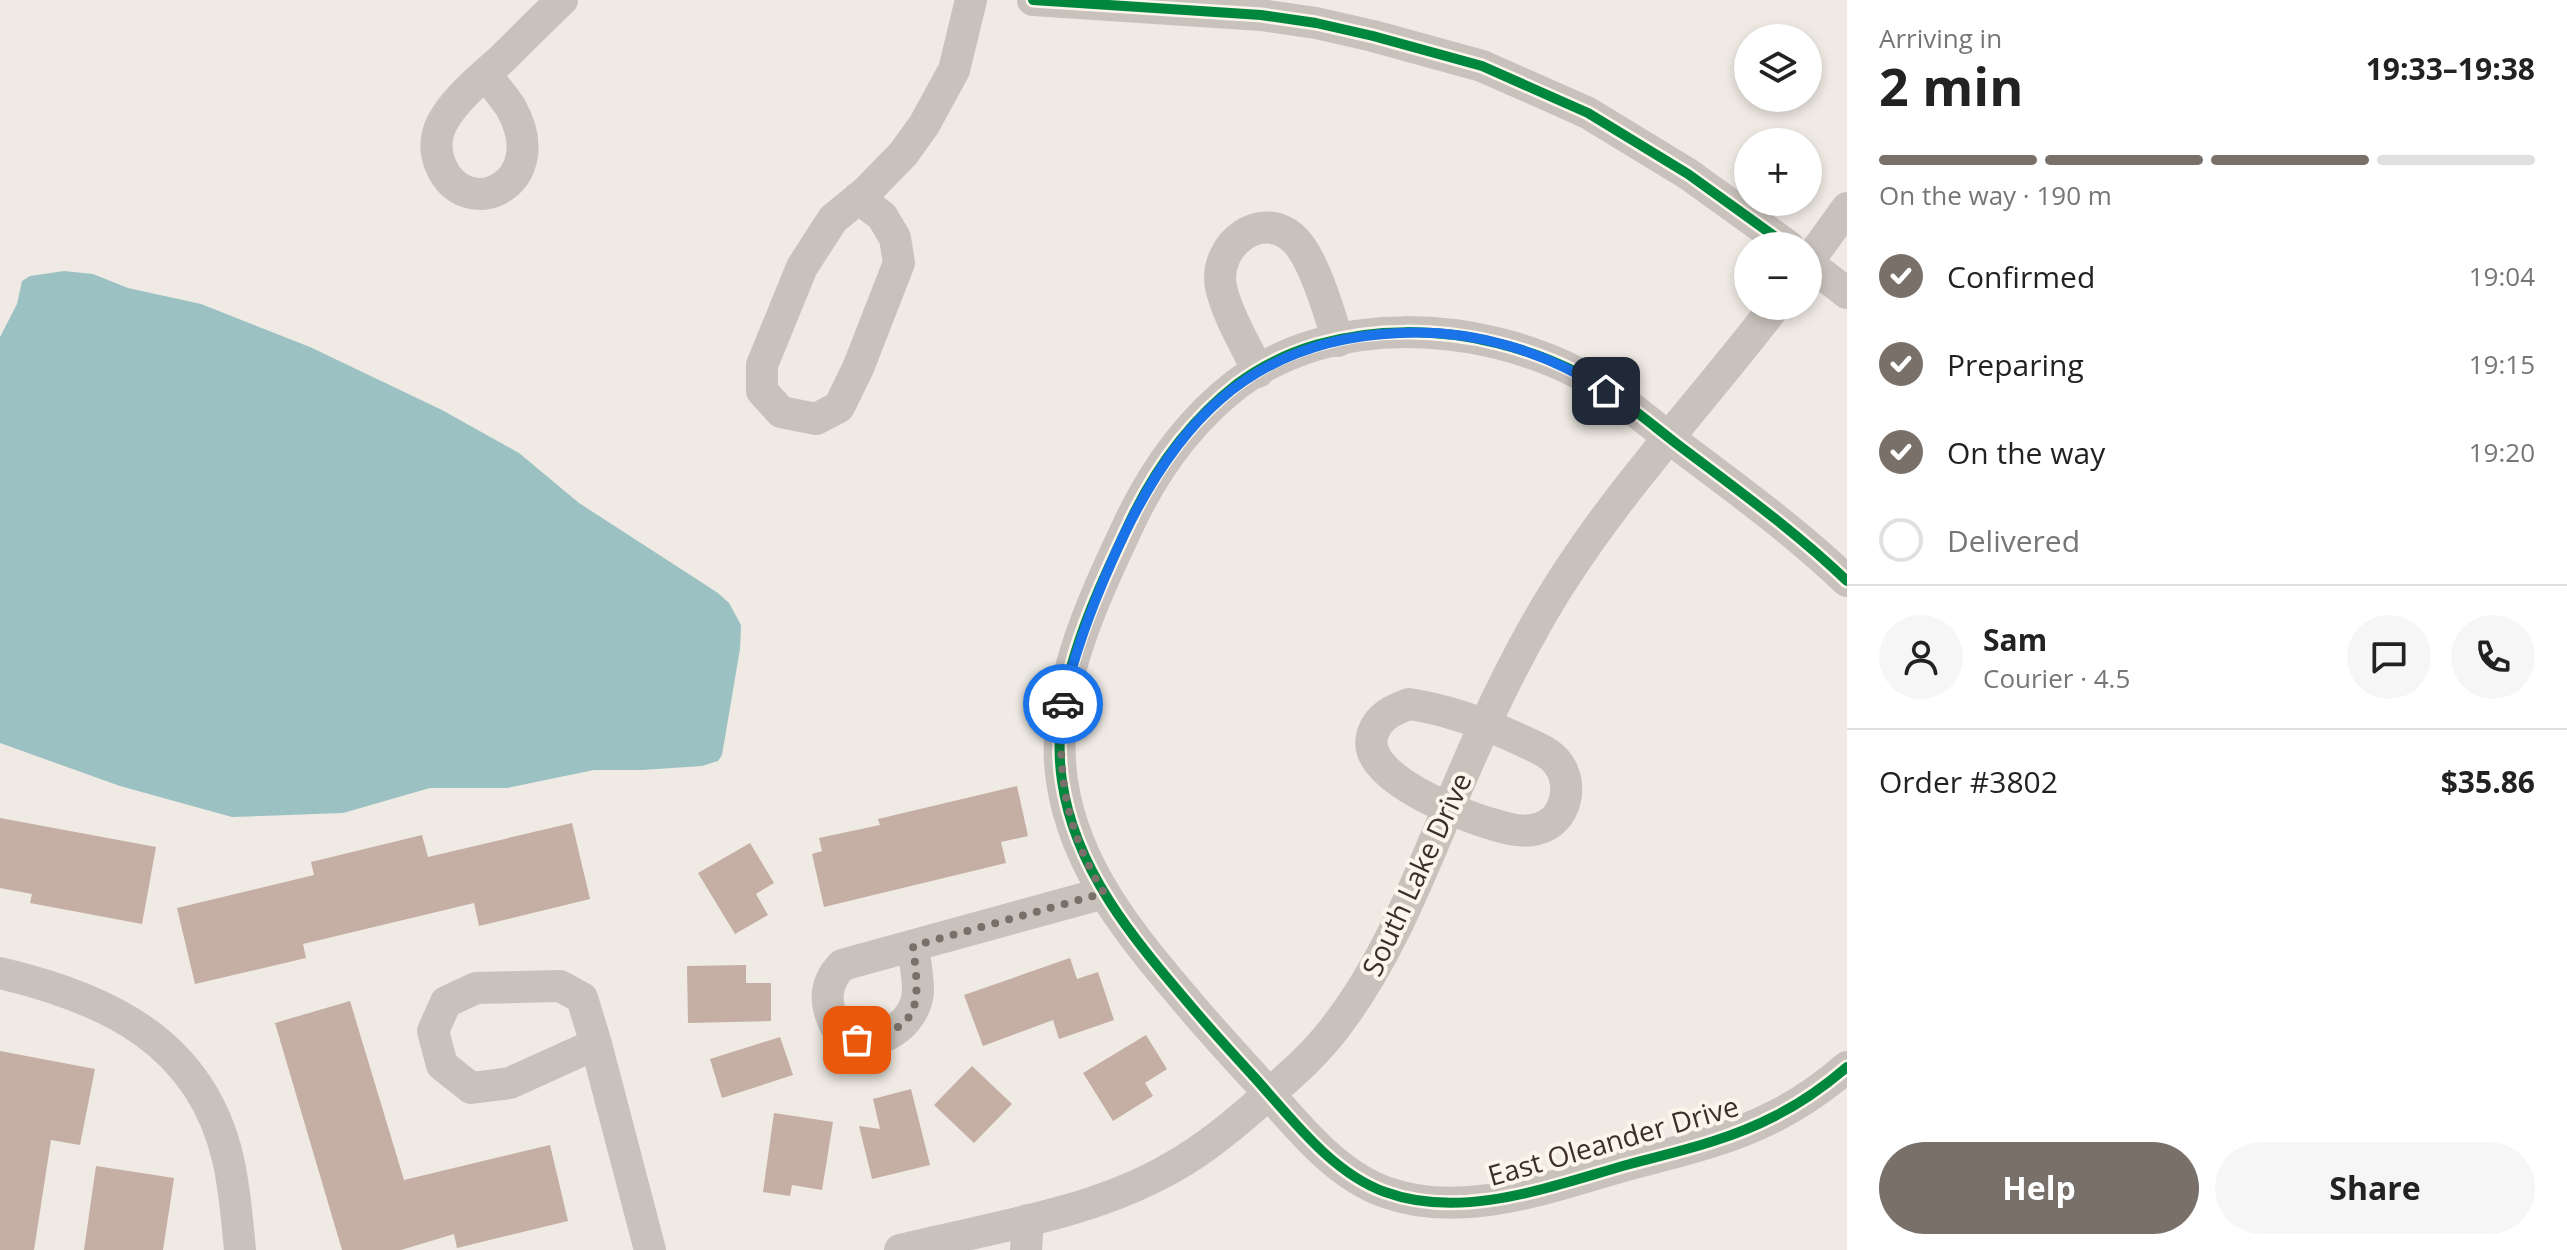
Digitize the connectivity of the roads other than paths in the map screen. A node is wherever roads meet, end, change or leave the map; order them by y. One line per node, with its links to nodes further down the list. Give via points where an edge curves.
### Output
1 (562, 0): 5 (street)
2 (971, 0): 6 (street, via 942,97 903,154)
3 (1033, 0): 4 (street, via 1261,15)
4 (1332, 14): 8 (street, via 1373,36 1482,66 1588,113 1688,174)
5 (485, 74)
6 (858, 198): 6 (street, via 833,219 802,267 762,365 762,391 781,412 816,419 839,407 899,263 895,238 882,216)
7 (1847, 208): 9 (street)
8 (1769, 232)
9 (1822, 243)
10 (1822, 273): 11 (street)
11 (1847, 293)
12 (1764, 320): 15 (street, South Lake Drive)
13 (1338, 341): 14 (street, East Oleander Drive, via 1310,347); 14 (street, via 1295,239 1279,228 1242,234 1221,266 1221,286); 15 (street, East Oleander Drive, via 1424,331 1496,341 1584,376)
14 (1258, 372): 19 (street, East Oleander Drive, via 1209,408 1157,472 1118,547 1072,665 1059,743 1062,779 1080,849)
15 (1669, 437): 16 (street); 17 (street, South Lake Drive, via 1563,580)
16 (1847, 581)
17 (1485, 723): 18 (street, South Lake Drive); 18 (street, via 1409,704 1379,721 1371,737 1373,753 1384,769); 18 (street, via 1554,758 1568,788 1564,804 1556,820 1521,831)
18 (1448, 808): 24 (street, South Lake Drive, via 1372,974 1340,1022 1301,1067)
19 (1104, 893): 20 (street); 24 (street, East Oleander Drive, via 1159,969)
20 (913, 946)
21 (0, 973): 26 (street, via 102,1005 151,1035 191,1076 207,1101 228,1158)
22 (596, 1044): 22 (street, via 582,998 560,986 476,988 446,1002 433,1031 442,1065 471,1088 510,1083); 27 (street)
23 (1847, 1067): 24 (street, East Oleander Drive, via 1779,1114 1706,1145 1514,1196 1446,1204 1383,1192 1356,1177)
24 (1269, 1093): 25 (street, South Lake Drive, via 1210,1145 1159,1175)
25 (1027, 1235): 28 (street, South Lake Drive)
26 (240, 1250)
27 (650, 1250)
28 (900, 1250)

